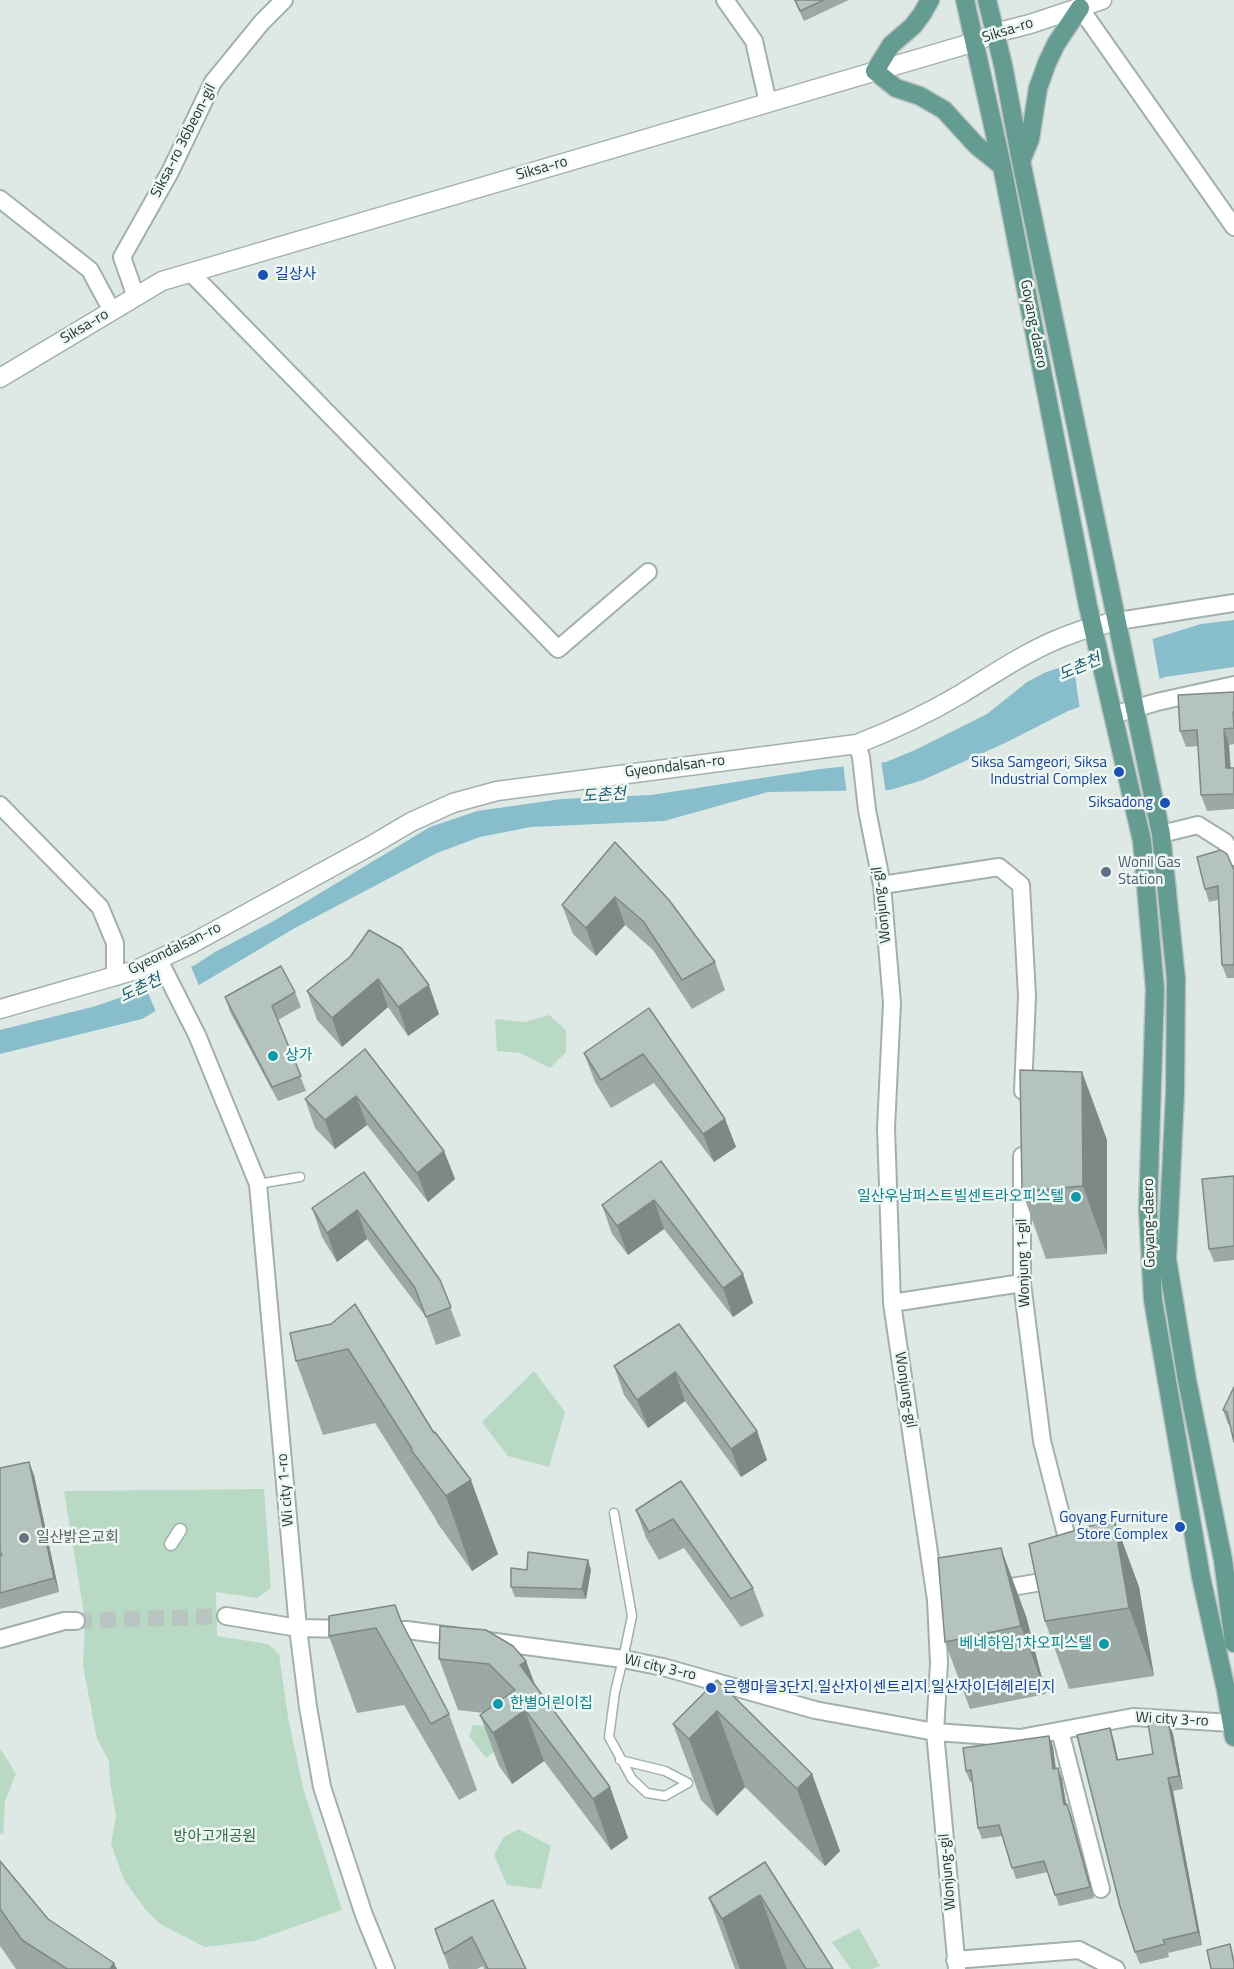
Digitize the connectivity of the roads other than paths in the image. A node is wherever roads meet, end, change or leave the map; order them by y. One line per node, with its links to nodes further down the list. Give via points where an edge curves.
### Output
1 (284, 0): 17 (street, Siksa-ro 36beon-gil, via 213,82 170,172 122,257)
2 (725, 0): 11 (street, via 754,41)
3 (930, 0): 10 (main road, via 913,26 891,45)
4 (965, 0): 9 (main road, Goyang-daero)
5 (987, 0): 8 (main road, Goyang-daero)
6 (1102, 0): 7 (street, Siksa-ro)
7 (1080, 8): 8 (street, Siksa-ro); 12 (main road, via 1044,71 1030,139); 15 (street)
8 (995, 33): 9 (street, Siksa-ro); 12 (main road, Goyang-daero)
9 (975, 42): 10 (street, Siksa-ro); 13 (main road, Goyang-daero)
10 (876, 71): 11 (street, Siksa-ro); 13 (main road, via 896,88 944,110 976,145)
11 (768, 103): 16 (street, Siksa-ro)
12 (1021, 161): 23 (main road, Goyang-daero)
13 (1002, 165): 22 (main road, Goyang-daero)
14 (0, 199): 18 (street, via 90,270)
15 (1234, 227)
16 (191, 273): 17 (street, Siksa-ro, via 162,281); 20 (street, via 558,649)
17 (136, 297): 18 (street, Siksa-ro)
18 (112, 311): 19 (street, Siksa-ro)
19 (0, 378)
20 (648, 572)
21 (1234, 603): 23 (street)
22 (1093, 627): 23 (street, Gyeondalsan-ro); 26 (main road, Goyang-daero); 27 (street, Gyeondalsan-ro, via 1056,640 1012,663)
23 (1120, 630): 25 (main road, Goyang-daero)
24 (1234, 685): 25 (street)
25 (1135, 703): 26 (street); 29 (main road, Goyang-daero)
26 (1112, 711): 53 (main road, Goyang-daero, via 1142,841 1153,955 1148,1209 1153,1300 1201,1577)
27 (859, 751): 31 (street, Wonjung-gil); 32 (street, Gyeondalsan-ro, via 497,791 464,799 411,822)
28 (0, 805): 33 (street, via 100,907 115,943)
29 (1161, 834): 30 (street, via 1198,825 1226,842); 51 (main road, Goyang-daero, via 1176,979 1167,1259 1223,1560)
30 (1234, 857)
31 (882, 885): 35 (street, via 999,867 1021,885 1027,996); 40 (street, Wonjung-gil, via 892,1003 886,1128)
32 (162, 966): 33 (street, Gyeondalsan-ro); 38 (street, Wi city 1-ro, via 197,1035)
33 (115, 977): 34 (street, Gyeondalsan-ro)
34 (0, 1009)
35 (1022, 1107)
36 (1022, 1142): 39 (street, Wonjung 1-gil)
37 (300, 1177): 38 (lane)
38 (258, 1184): 49 (street, Wi city 1-ro)
39 (1022, 1283): 40 (street); 44 (street, Wonjung 1-gil, via 1042,1441 1074,1563 1065,1578)
40 (892, 1303): 46 (street, Wonjung-gil)
41 (614, 1513): 52 (lane, via 632,1616)
42 (180, 1530): 43 (street)
43 (171, 1544)
44 (976, 1593)
45 (954, 1597): 46 (street)
46 (936, 1600): 55 (street, Wonjung-gil, via 939,1662)
47 (226, 1616): 49 (street, Wi city 3-ro)
48 (75, 1621): 50 (street)
49 (298, 1628): 52 (street, Wi city 3-ro, via 406,1630); 59 (street, Wi city 1-ro, via 322,1787)
50 (0, 1639)
51 (1234, 1643)
52 (624, 1659): 55 (street, Wi city 3-ro, via 815,1710); 56 (lane, via 609,1737)
53 (1233, 1728): 54 (street, Wi city 3-ro, via 1133,1717)
54 (1060, 1731): 55 (street, Wi city 3-ro, via 1020,1738); 57 (street)
55 (935, 1732): 58 (street, Wonjung-gil)
56 (620, 1760): 56 (lane, via 647,1793 665,1796 688,1783 665,1771)
57 (1101, 1889)
58 (956, 1964): 60 (street, via 1079,1950)
59 (386, 1969)
60 (1116, 1969)

